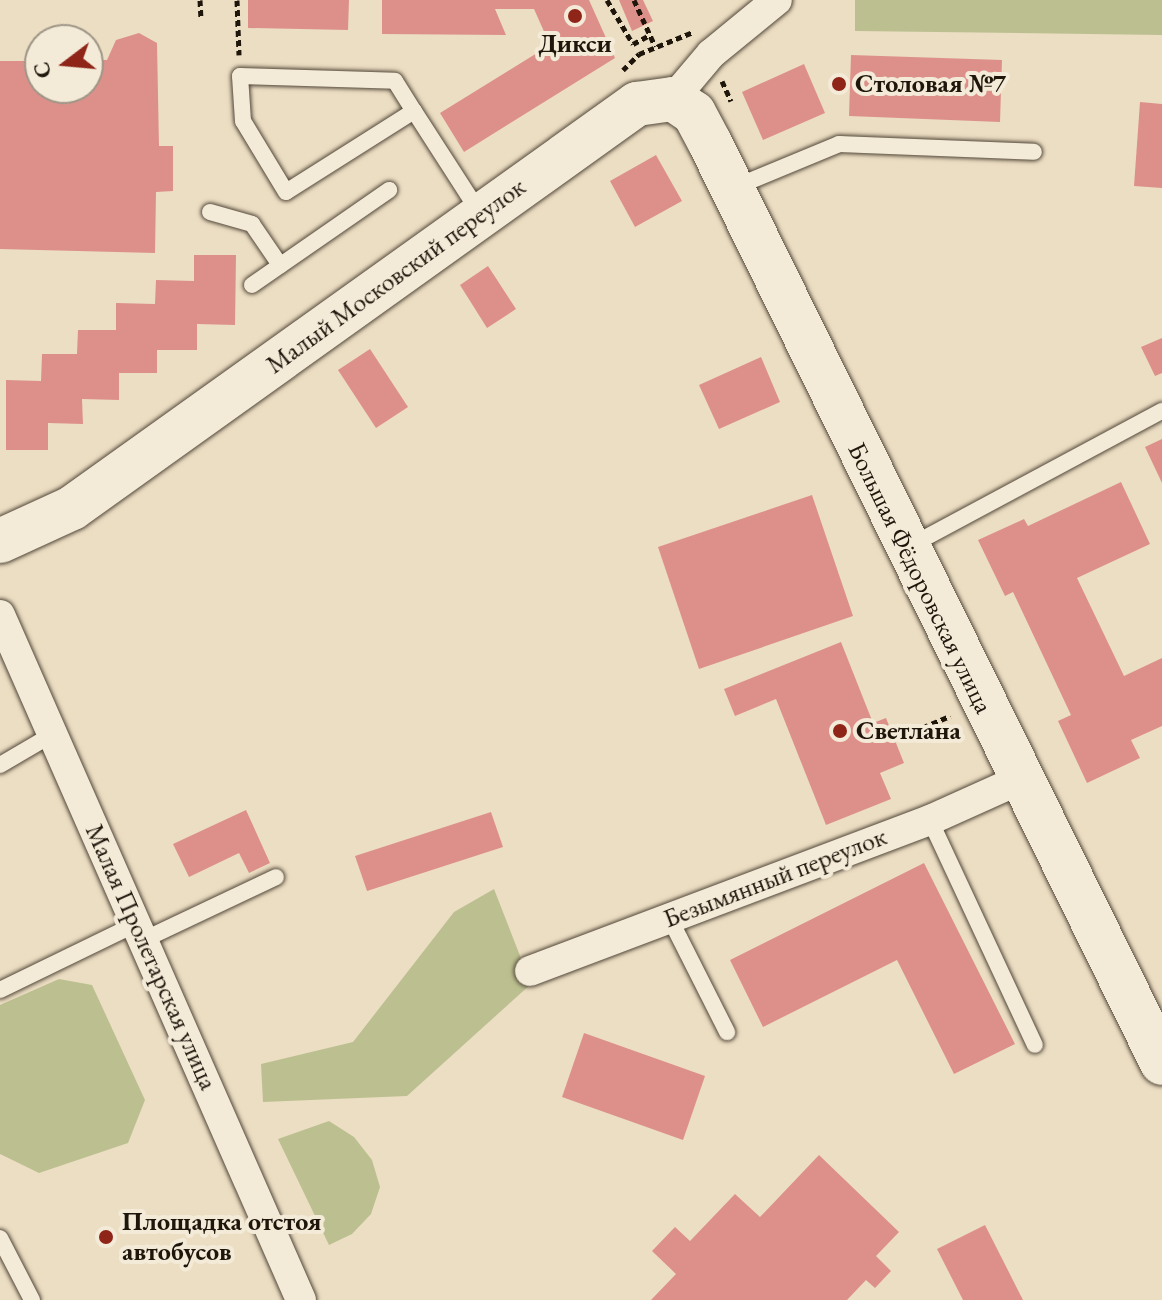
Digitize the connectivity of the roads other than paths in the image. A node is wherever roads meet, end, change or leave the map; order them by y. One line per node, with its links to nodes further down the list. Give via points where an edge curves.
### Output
1 (777, 0): 2 (street, via 711,54)
2 (673, 99): 5 (street, Большая Фёдоровская улица, via 694,113); 8 (street, Малый Московский переулок, via 637,104)
3 (414, 111): 3 (lane, via 286,192 243,121 240,76 395,81); 8 (lane)
4 (1034, 152): 5 (lane, via 839,144)
5 (732, 189): 13 (street, Большая Фёдоровская улица)
6 (389, 190): 9 (lane)
7 (210, 212): 9 (lane, via 252,224)
8 (481, 215): 12 (street, Малый Московский переулок, via 72,508)
9 (280, 265): 10 (lane)
10 (252, 285)
11 (1162, 411): 13 (lane)
12 (0, 541)
13 (905, 548): 17 (street, Большая Фёдоровская улица)
14 (0, 615): 15 (street, Малая Пролетарская улица)
15 (53, 734): 16 (lane); 21 (street, Малая Пролетарская улица)
16 (0, 765)
17 (1019, 780): 18 (street, Безымянный переулок); 26 (street, Большая Фёдоровская улица)
18 (930, 820): 20 (street, Безымянный переулок); 25 (lane)
19 (276, 877): 21 (lane)
20 (669, 917): 22 (street, Безымянный переулок); 24 (lane)
21 (140, 932): 23 (lane); 29 (street, Малая Пролетарская улица)
22 (530, 971)
23 (0, 990)
24 (727, 1032)
25 (1035, 1045)
26 (1162, 1063)
27 (0, 1238): 28 (lane)
28 (32, 1300)
29 (301, 1300)

